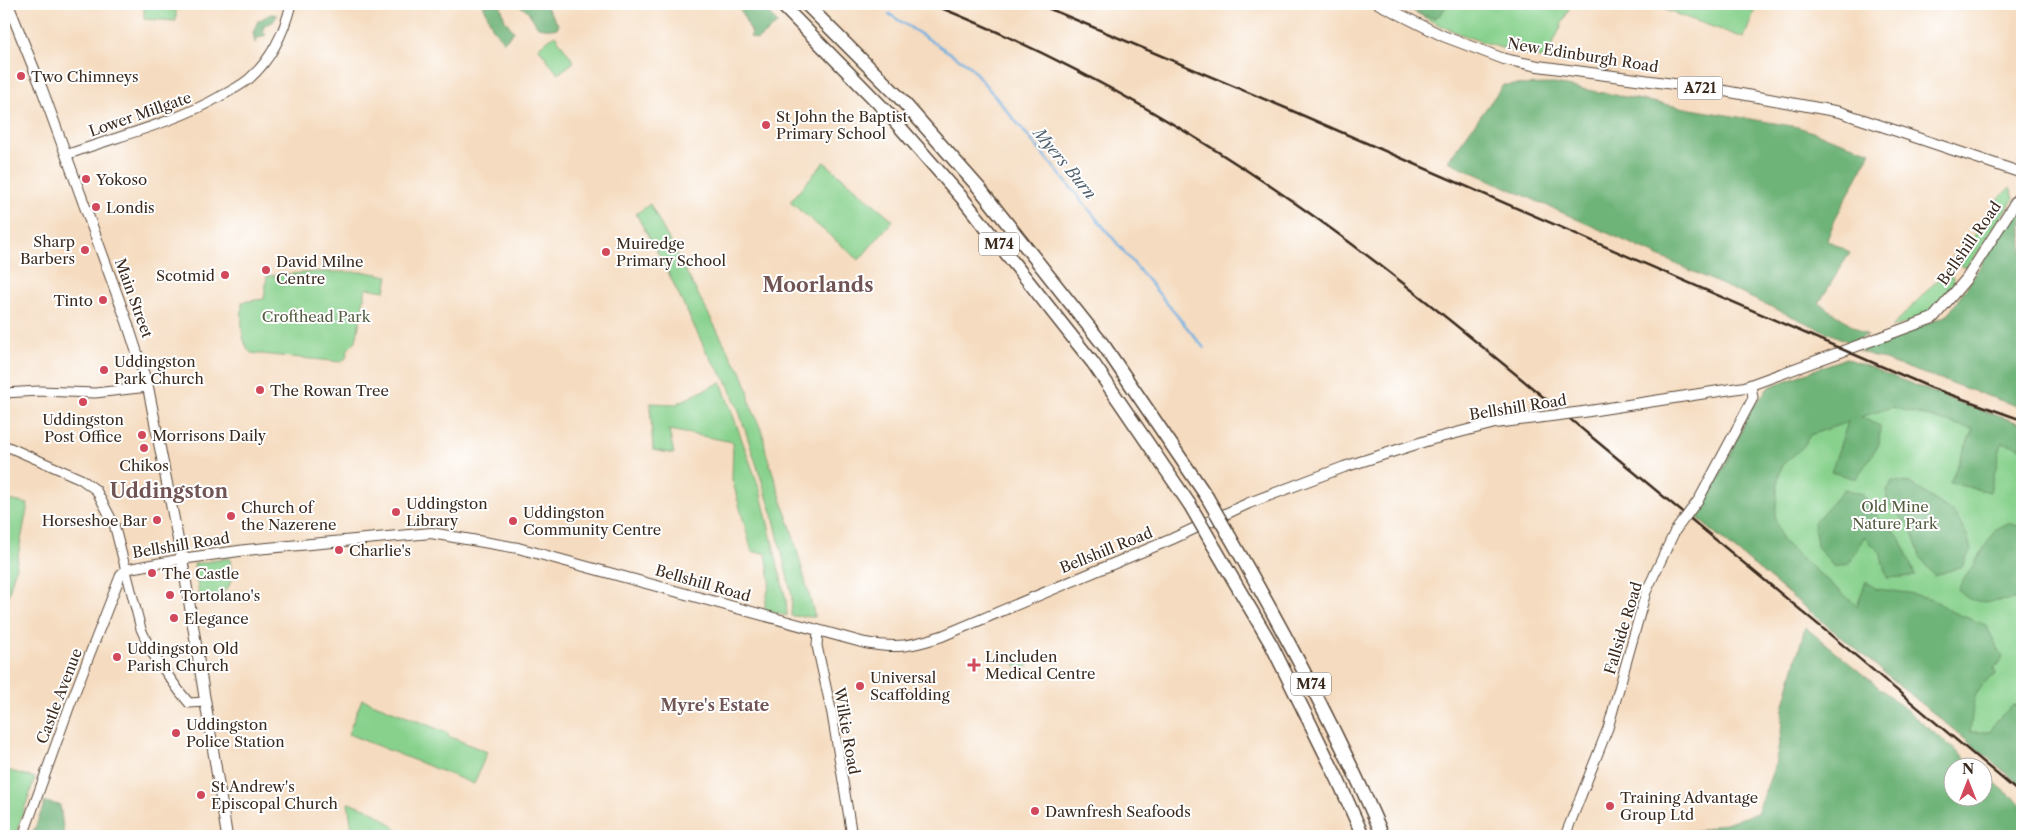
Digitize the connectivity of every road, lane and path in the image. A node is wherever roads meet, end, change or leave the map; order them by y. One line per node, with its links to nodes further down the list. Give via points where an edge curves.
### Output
1 (8, 4): 6 (main road, Main Street)
2 (291, 4): 6 (street, Lower Millgate, via 279,40 268,58 248,79 196,110)
3 (781, 4): 22 (highway, M74, bridge, via 885,110 963,199 1093,363 1190,505 1271,644)
4 (806, 4): 23 (highway, M74, bridge, via 898,96 980,189 1105,347 1207,497 1230,537 1286,636 1358,778)
5 (1379, 4): 7 (main road, New Edinburgh Road / A721, via 1436,32 1504,59 1719,90 1840,112)
6 (66, 154): 10 (main road, Main Street)
7 (2022, 173)
8 (2022, 192): 9 (main road, Bellshill Road, via 1967,278 1933,318)
9 (1752, 385): 17 (main road, Bellshill Road, bridge, via 1495,423 1429,440 1344,467 1249,503 1172,539 910,646 888,648); 24 (street, Fallside Road, bridge, via 1753,398 1699,498 1675,531 1646,592 1608,728)
10 (148, 388): 11 (street); 13 (main road, Main Street)
11 (4, 393)
12 (4, 445): 14 (street, via 96,490 114,524)
13 (181, 560): 14 (street, Bellshill Road); 17 (main road, Bellshill Road, via 246,550 431,533 518,548); 18 (main road, Main Street)
14 (127, 568): 15 (street, Castle Avenue, via 120,574); 16 (street)
15 (117, 584): 16 (street); 19 (street, Castle Avenue)
16 (132, 589): 18 (street, via 141,629 152,653 190,703)
17 (818, 631): 21 (street, Wilkie Road)
18 (206, 702): 20 (main road, Main Street)
19 (23, 836)
20 (227, 836)
21 (852, 836)
22 (1363, 836)
23 (1383, 836)
24 (1565, 836)

